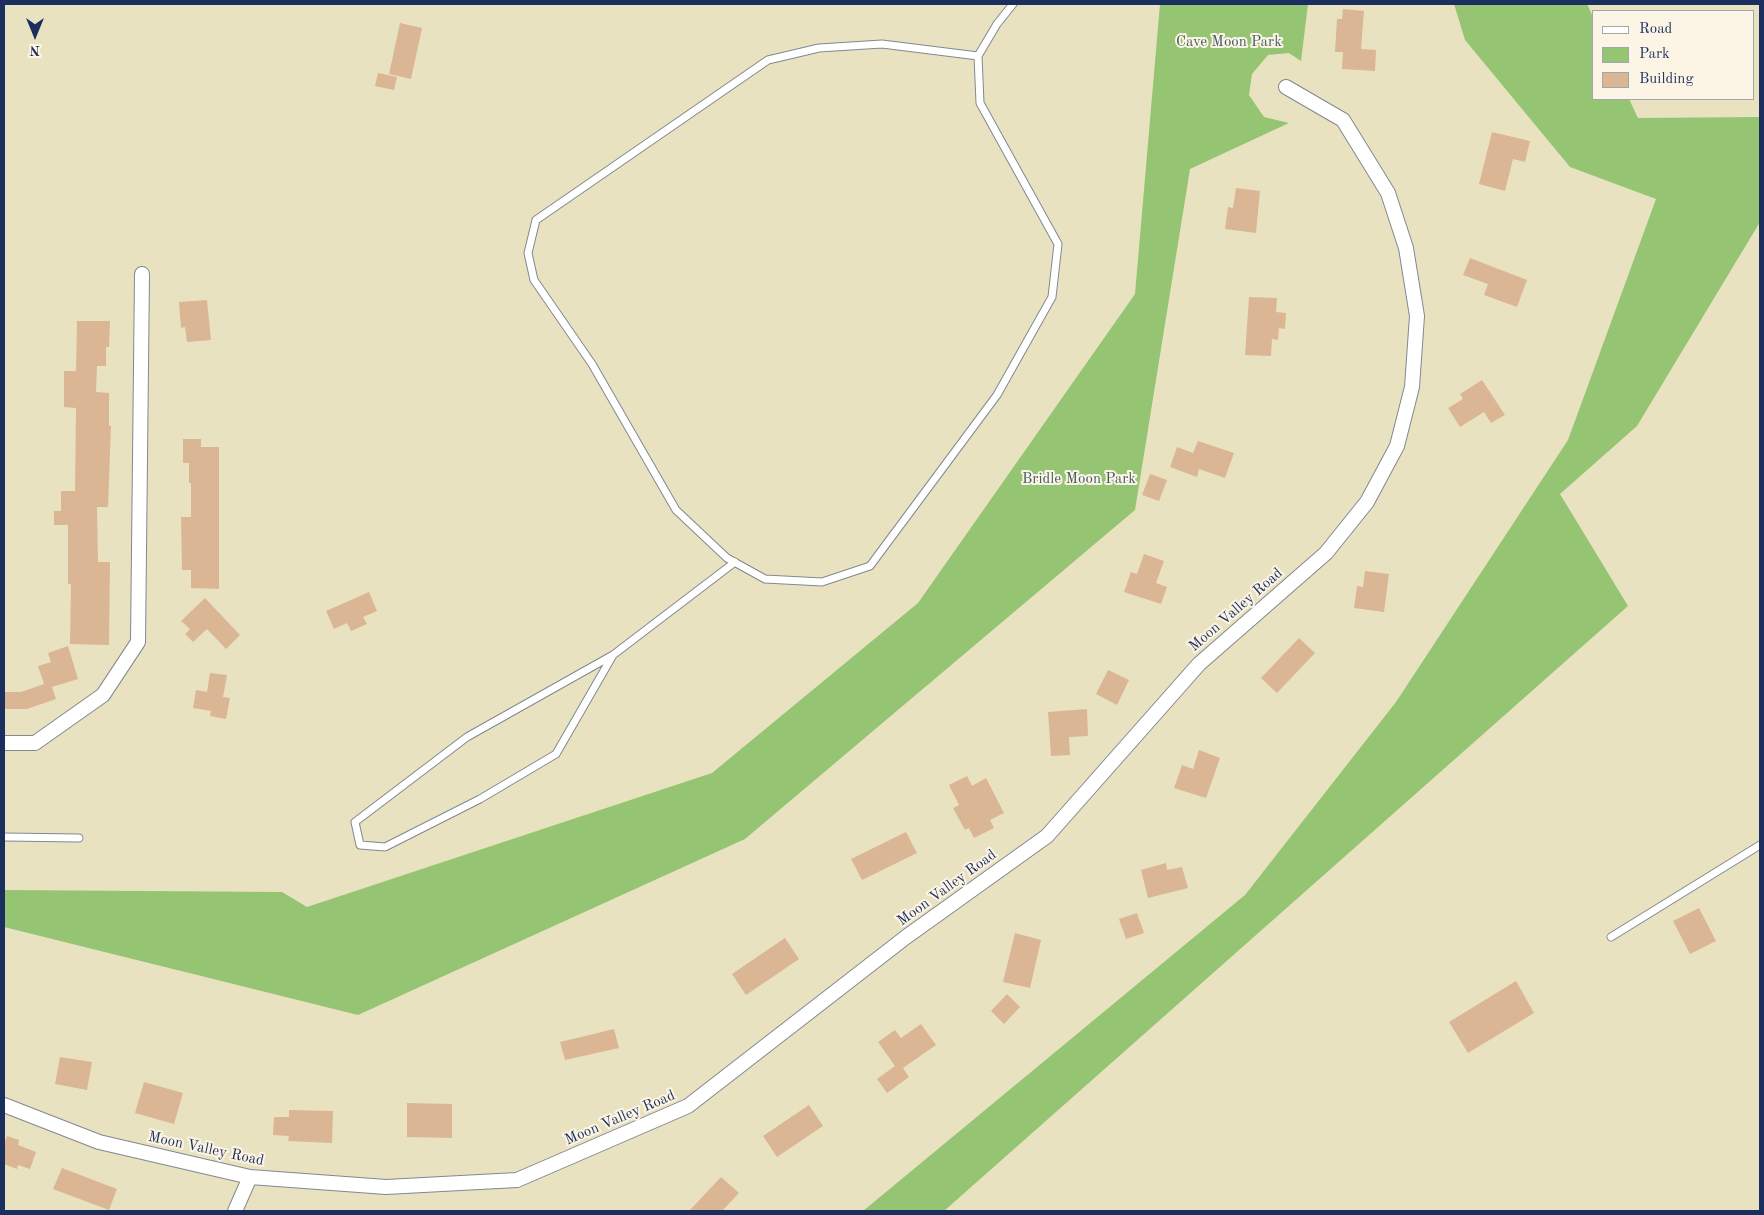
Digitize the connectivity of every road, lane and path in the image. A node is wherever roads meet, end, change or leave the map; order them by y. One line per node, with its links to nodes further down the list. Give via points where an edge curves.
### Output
1 (1013, 4): 2 (lane)
2 (978, 56): 5 (lane, via 980,103 1058,244 1052,297 997,395 870,566 822,582 765,579); 5 (lane, via 882,44 819,48 768,60 536,220 528,253 534,280 592,364 676,510)
3 (1286, 87): 13 (street, Moon Valley Road, via 1343,120 1388,193 1406,248 1416,316 1412,387 1397,446 1366,502 1326,552 1198,664 1047,836 906,937 688,1106 517,1180 386,1186)
4 (142, 274): 7 (street, via 138,642 103,695 36,743)
5 (735, 562): 6 (lane)
6 (613, 655): 6 (lane, via 556,754 480,799 385,847 360,845 355,822 467,737)
7 (4, 743)
8 (4, 837): 9 (lane)
9 (79, 838)
10 (1760, 845): 11 (lane)
11 (1611, 937)
12 (4, 1105): 13 (street, Moon Valley Road, via 99,1142)
13 (250, 1177): 14 (street)
14 (235, 1211)

